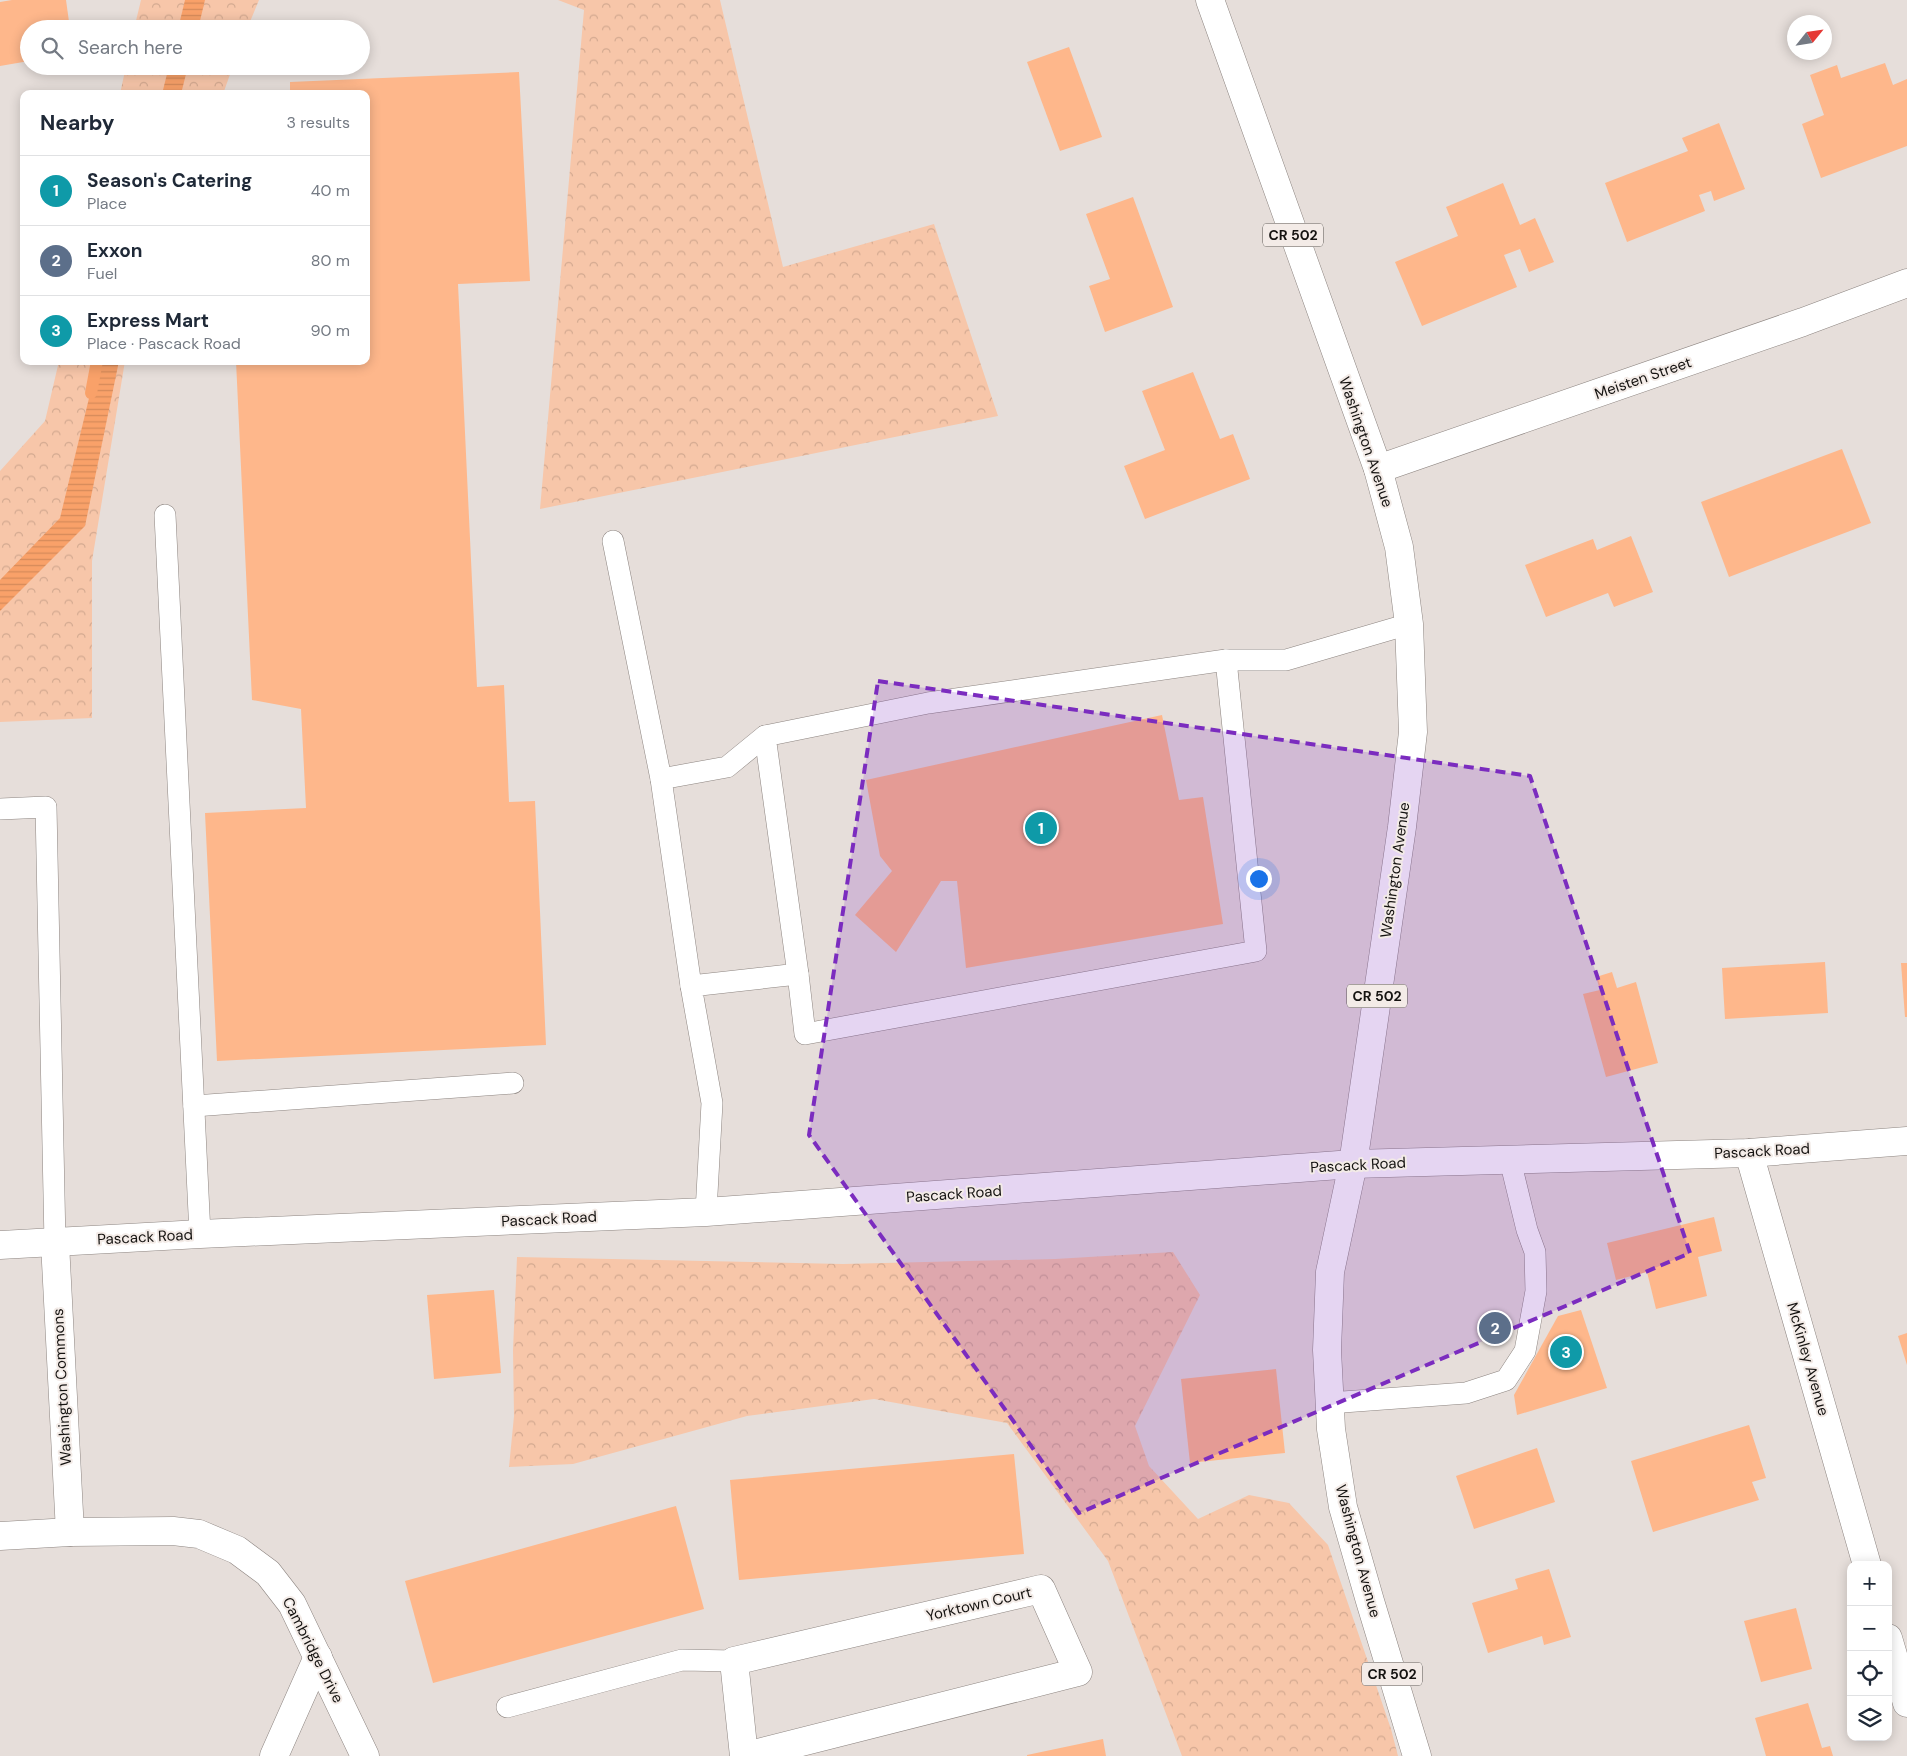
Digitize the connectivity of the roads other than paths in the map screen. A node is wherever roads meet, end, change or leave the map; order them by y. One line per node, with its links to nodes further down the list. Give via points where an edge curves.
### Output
1 (1210, 0): 3 (street, Washington Avenue / CR 502)
2 (1907, 283): 3 (street, Meisten Street)
3 (1378, 469): 6 (street, Washington Avenue / CR 502, via 1399,547)
4 (165, 515): 14 (lane)
5 (613, 541): 9 (lane)
6 (1409, 624): 7 (lane, via 1286,660); 18 (street, Washington Avenue / CR 502, via 1413,732)
7 (1226, 660): 8 (lane, via 928,703); 11 (lane, via 1256,951 805,1034)
8 (765, 736): 9 (lane, via 727,767); 11 (lane)
9 (661, 779): 12 (lane)
10 (0, 809): 21 (lane, via 46,808)
11 (798, 974): 12 (lane)
12 (691, 986): 19 (lane, via 712,1103)
13 (513, 1083): 14 (lane)
14 (194, 1106): 20 (lane)
15 (1907, 1141): 16 (street, Pascack Road)
16 (1749, 1153): 17 (street, Pascack Road); 26 (street, McKinley Avenue)
17 (1510, 1160): 18 (street, Pascack Road); 23 (lane, via 1534,1252 1536,1291 1525,1351 1506,1380 1466,1393)
18 (1353, 1164): 19 (street, Pascack Road); 23 (street, Washington Avenue / CR 502, via 1330,1272)
19 (706, 1212): 20 (street, Pascack Road)
20 (200, 1234): 21 (street, Pascack Road)
21 (54, 1243): 22 (street, Pascack Road); 24 (street, Washington Commons)
22 (0, 1245)
23 (1329, 1403): 35 (street, Washington Avenue / CR 502, via 1343,1506)
24 (70, 1532): 25 (street, Cambridge Drive); 28 (street, Cambridge Drive, via 173,1531 199,1534 237,1550 268,1573 292,1604)
25 (0, 1536)
26 (1866, 1561)
27 (1892, 1651): 30 (street)
28 (318, 1657): 32 (street); 33 (street, Cambridge Drive)
29 (734, 1661): 31 (lane, via 682,1660); 34 (street, Yorktown Court); 34 (street, Yorktown Court, via 1041,1589 1078,1672)
30 (1907, 1703)
31 (507, 1707)
32 (274, 1756)
33 (365, 1756)
34 (745, 1756)
35 (1417, 1756)

